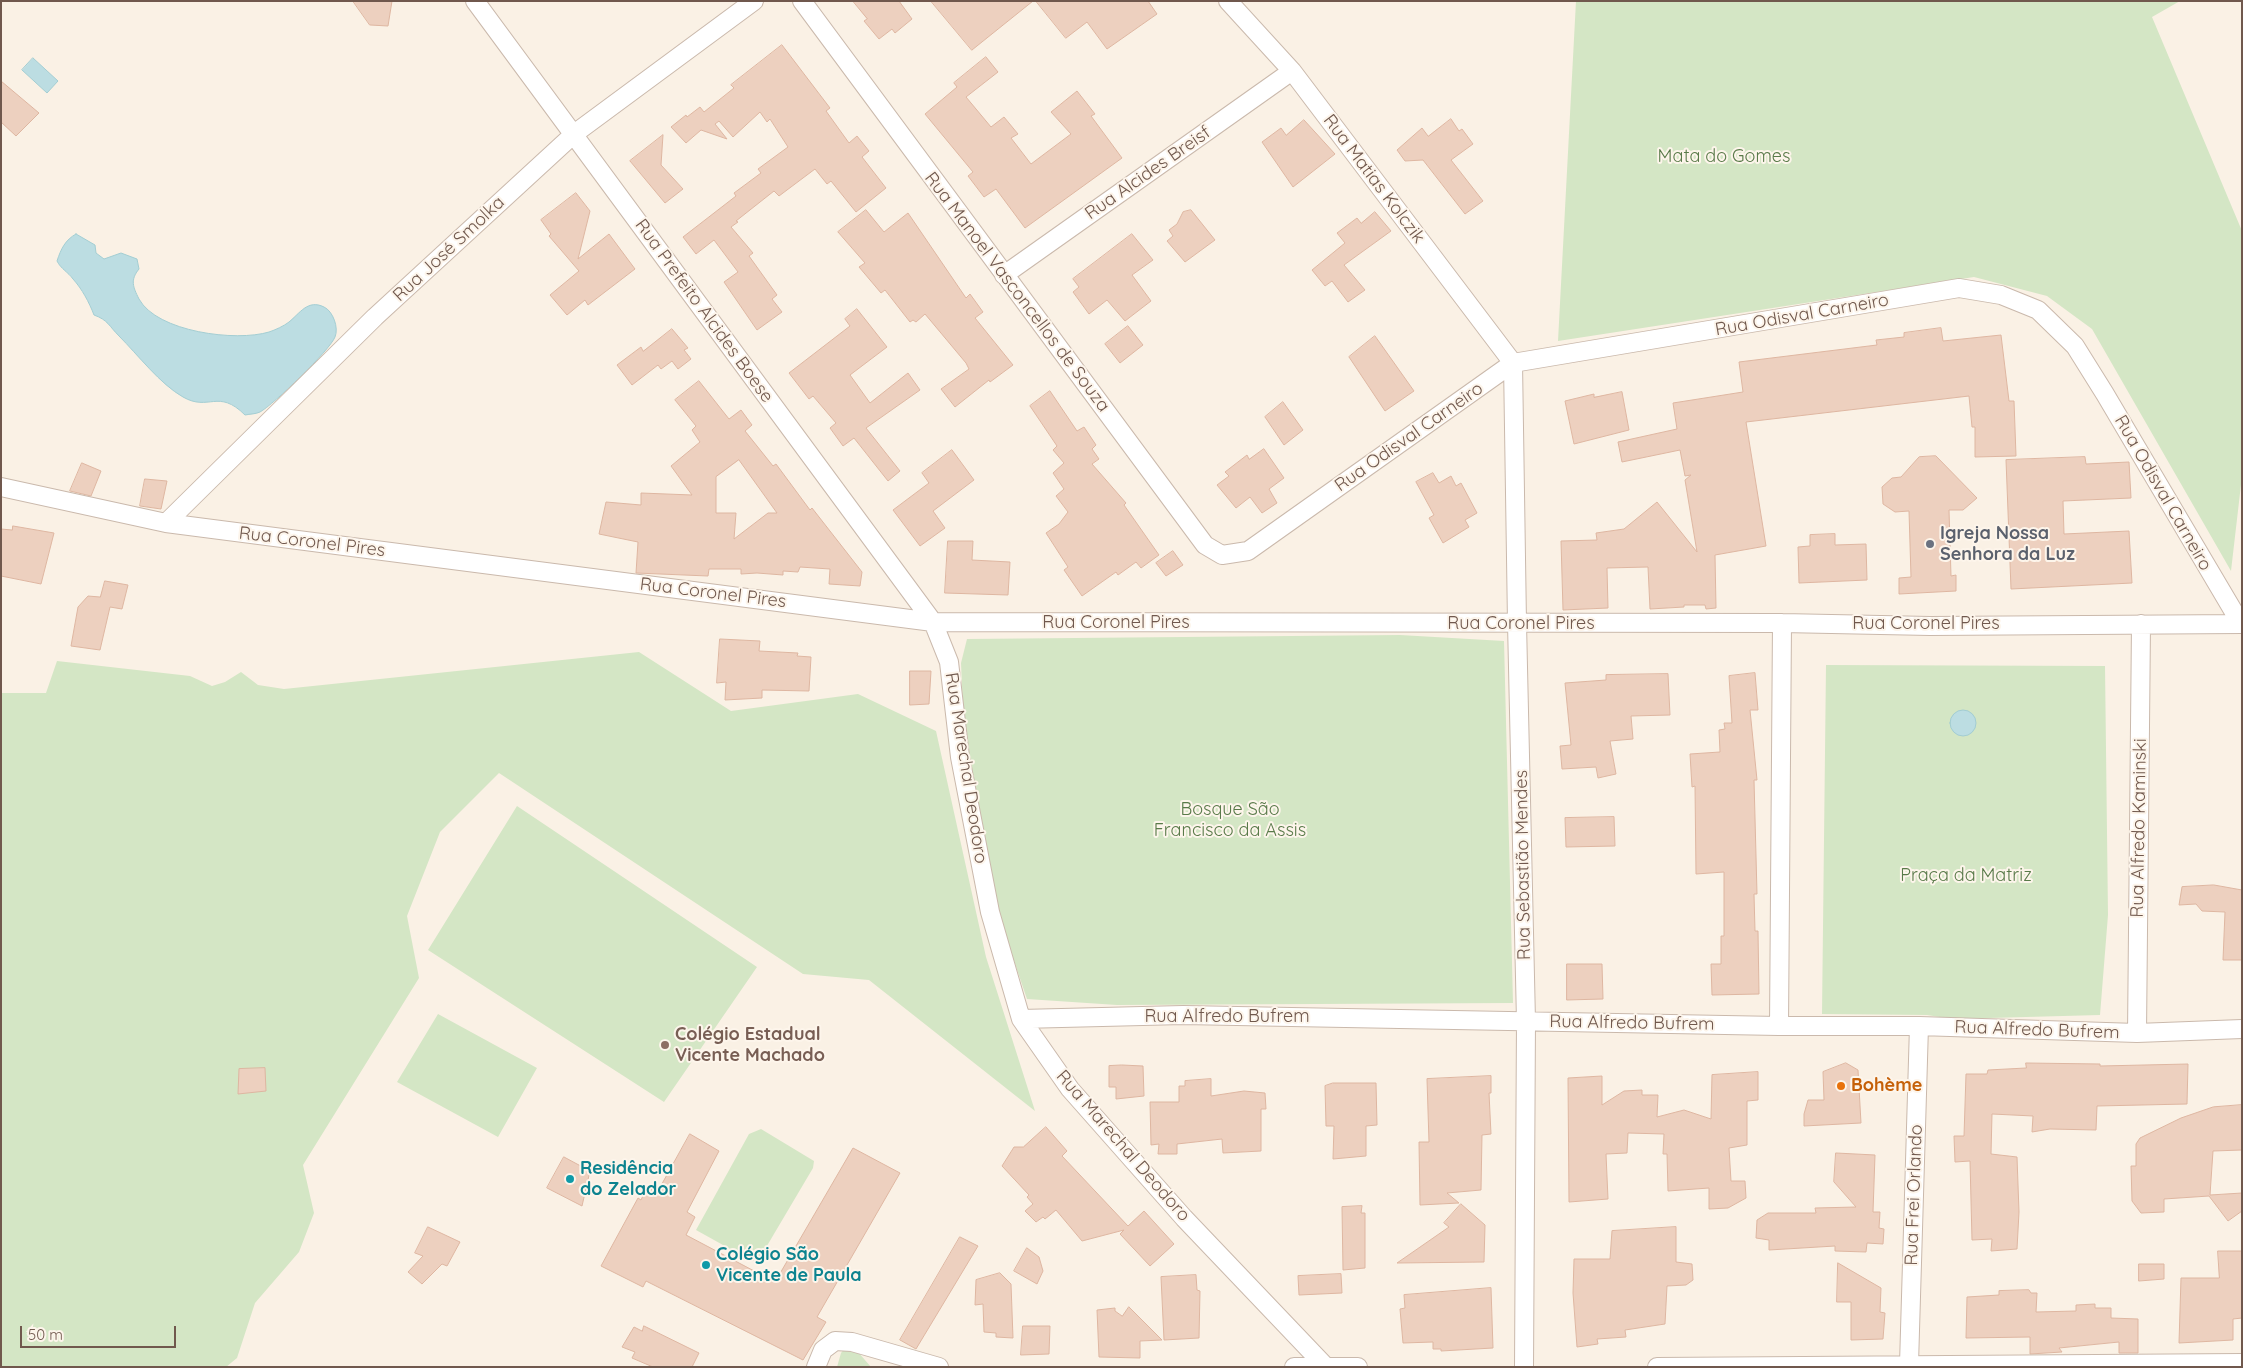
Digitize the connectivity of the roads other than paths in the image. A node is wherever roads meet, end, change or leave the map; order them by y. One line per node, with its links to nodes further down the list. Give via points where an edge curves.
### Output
1 (475, 1): 6 (street, Rua Prefeito Alcides Boese)
2 (754, 1): 6 (street, Rua José Smolka)
3 (802, 1): 7 (street, Rua Manoel Vasconcellos de Souza)
4 (1228, 1): 5 (street, Rua Matias Kolczik)
5 (1292, 70): 7 (street, Rua Alcides Breisf); 8 (street, Rua Matias Kolczik)
6 (574, 134): 10 (street, Rua José Smolka, via 375,317); 12 (street, Rua Prefeito Alcides Boese)
7 (1004, 274): 11 (street, Rua Manoel Vasconcellos de Souza, via 1205,545 1222,555)
8 (1513, 363): 11 (street, Rua Odisval Carneiro); 13 (street, Rua Sebastião Mendes); 16 (street, Rua Odisval Carneiro, via 1959,288 2001,295 2038,310 2075,346)
9 (1, 487): 10 (street, Rua Coronel Pires)
10 (166, 523): 12 (street, Rua Coronel Pires)
11 (1248, 551)
12 (933, 622): 13 (street, Rua Coronel Pires); 17 (street, Rua Marechal Deodoro, via 949,662 960,756 990,912)
13 (1517, 623): 14 (street, Rua Coronel Pires); 18 (street, Rua Sebastião Mendes)
14 (1782, 623): 15 (street, Rua Coronel Pires, via 1930,626); 19 (street)
15 (2141, 624): 16 (street, Rua Coronel Pires); 22 (street, Rua Alfredo Kaminski)
16 (2241, 624)
17 (1022, 1019): 18 (street, Rua Alfredo Bufrem, via 1183,1015); 28 (street, Rua Marechal Deodoro, via 1070,1089 1184,1218)
18 (1526, 1021): 19 (street, Rua Alfredo Bufrem); 30 (street, Rua Sebastião Mendes)
19 (1779, 1026): 20 (street, Rua Alfredo Bufrem)
20 (1919, 1026): 22 (street, Rua Alfredo Bufrem); 24 (street, Rua Frei Orlando)
21 (2242, 1029): 22 (street, Rua Alfredo Bufrem)
22 (2137, 1033)
23 (2242, 1363): 24 (street)
24 (1909, 1364): 31 (street)
25 (816, 1367): 26 (street, via 823,1350 835,1341 852,1342)
26 (939, 1367)
27 (1294, 1367): 28 (street)
28 (1326, 1367): 29 (street)
29 (1358, 1367)
30 (1524, 1367)
31 (1657, 1367)

